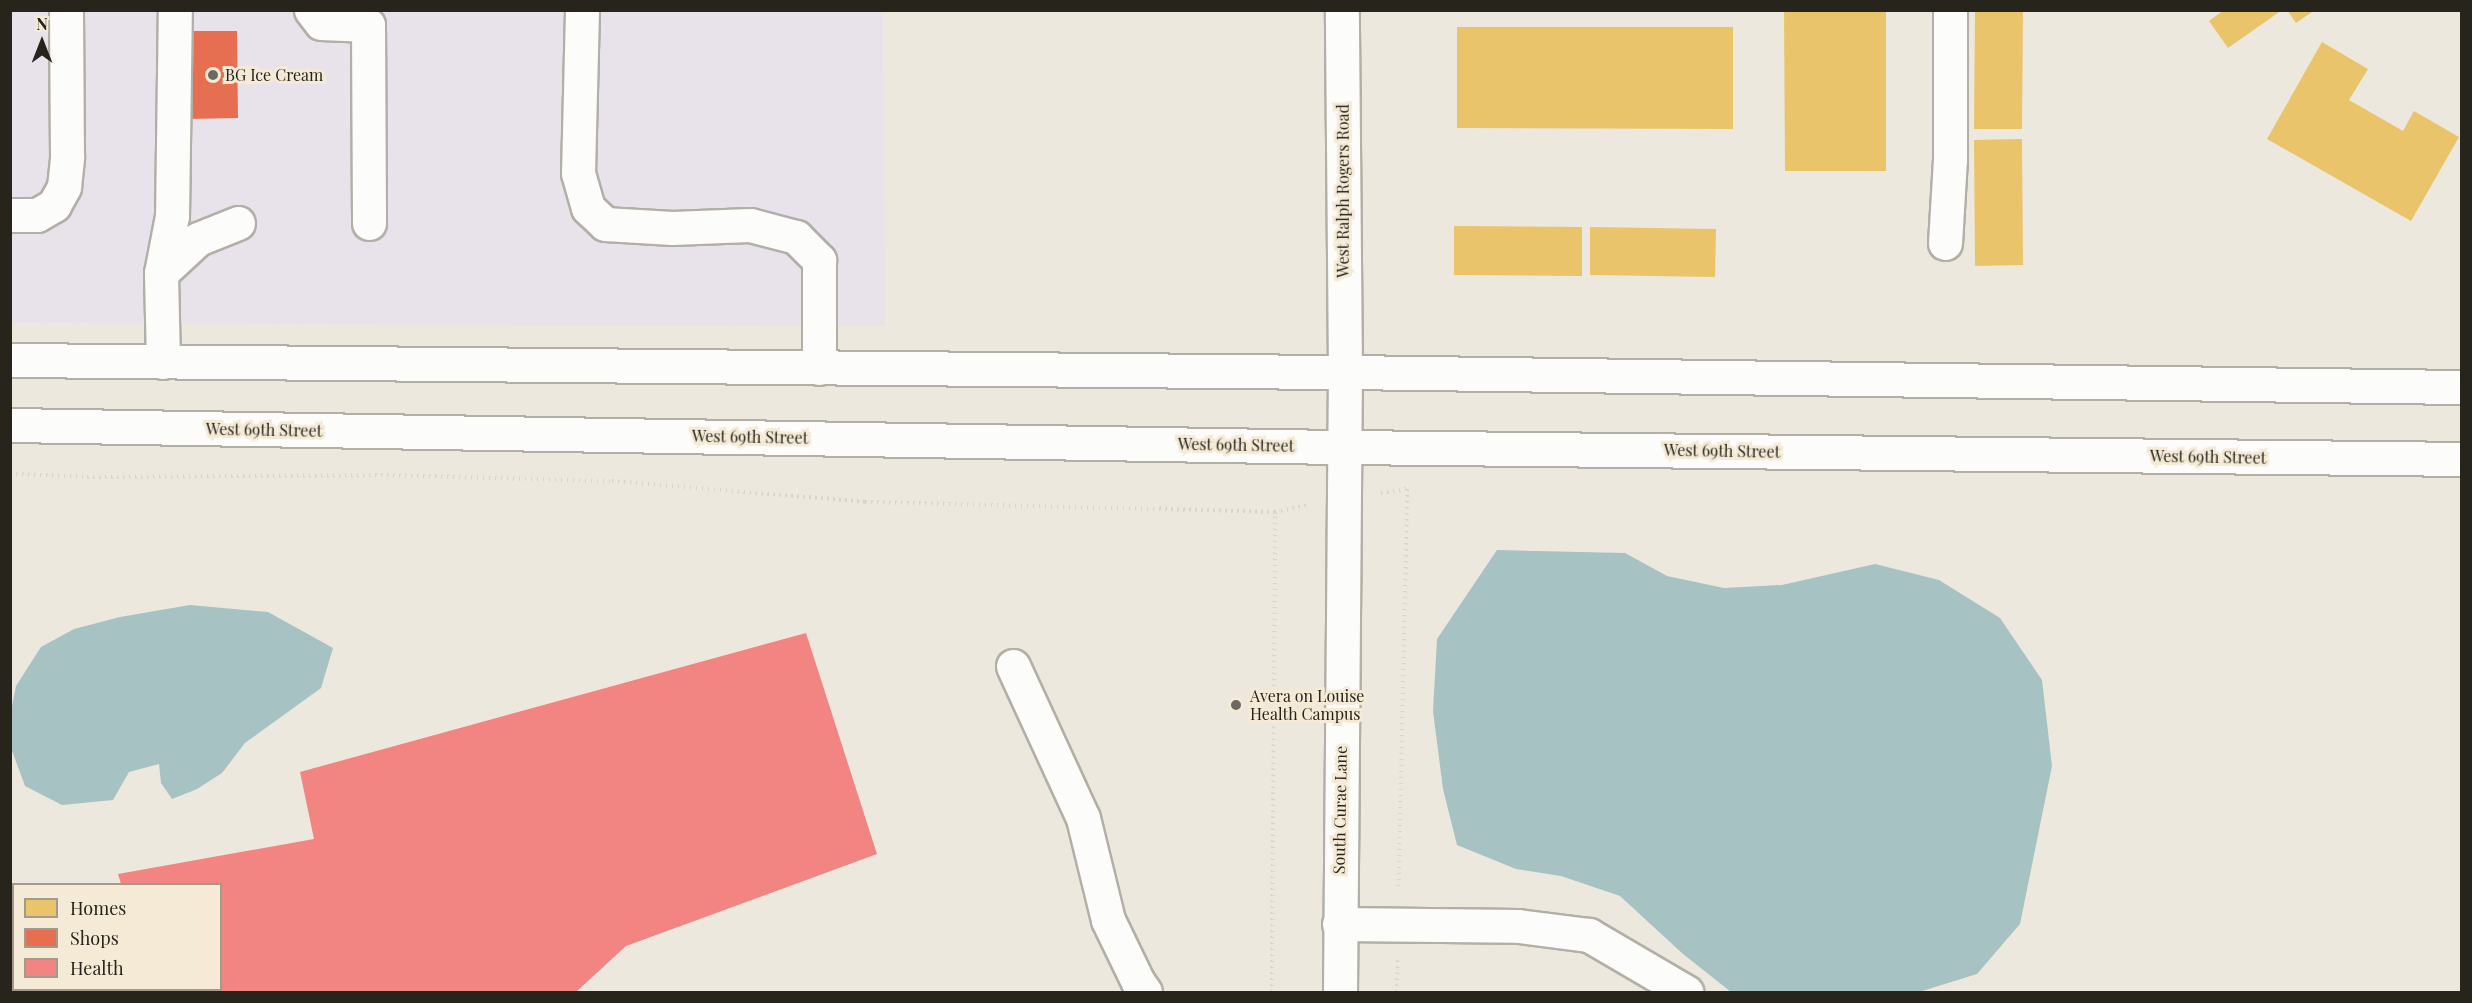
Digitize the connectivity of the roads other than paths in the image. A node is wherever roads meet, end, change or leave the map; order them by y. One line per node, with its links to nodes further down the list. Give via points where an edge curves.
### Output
1 (66, 10): 7 (main road, via 64,187 54,205 37,215)
2 (175, 10): 11 (main road, via 172,216)
3 (312, 10): 9 (main road, via 321,23 368,25)
4 (582, 10): 14 (main road, via 578,173 588,208 605,224 672,228 750,225 795,237 819,260)
5 (1342, 10): 15 (main road, West Ralph Rogers Road)
6 (1950, 10): 10 (main road, via 1950,160)
7 (10, 215)
8 (238, 223): 11 (main road, via 198,238)
9 (369, 223)
10 (1945, 243)
11 (161, 273): 13 (main road)
12 (10, 360): 13 (main road)
13 (163, 362): 14 (main road)
14 (819, 368): 15 (main road)
15 (1345, 372): 16 (main road); 18 (main road, West Ralph Rogers Road)
16 (2462, 387)
17 (10, 425): 18 (main road, West 69th Street)
18 (1343, 447): 19 (main road, West 69th Street); 21 (main road, South Curae Lane)
19 (2462, 459)
20 (1013, 666): 22 (main road, via 1083,818 1108,920)
21 (1339, 924): 23 (main road, South Curae Lane); 24 (main road, via 1518,926 1588,935)
22 (1145, 993)
23 (1340, 993)
24 (1686, 993)

